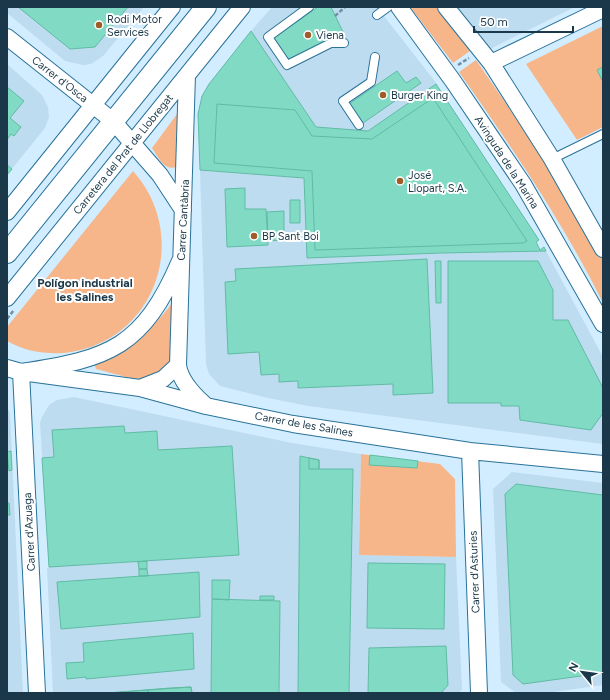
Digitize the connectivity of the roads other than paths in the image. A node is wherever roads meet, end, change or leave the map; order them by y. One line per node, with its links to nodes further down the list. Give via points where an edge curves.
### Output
1 (172, 7): 15 (street)
2 (206, 7): 16 (street)
3 (309, 7): 11 (lane, via 268,37 287,65 331,43)
4 (388, 7): 9 (lane)
5 (399, 7): 27 (street, Avinguda de la Marina, via 523,184)
6 (446, 7): 13 (street)
7 (241, 8): 14 (street, Carretera del Prat de Llobregat)
8 (603, 9): 13 (street)
9 (377, 15)
10 (7, 37): 15 (street, Carrer d'Osca)
11 (344, 43)
12 (375, 57): 17 (lane, via 371,82 343,101)
13 (491, 63): 20 (street)
14 (187, 75): 19 (street, Carretera del Prat de Llobregat); 21 (street, Carrer Cantàbria)
15 (92, 104): 16 (street, Carrer d'Osca); 22 (street)
16 (113, 120): 19 (street, Carrer d'Osca); 24 (street)
17 (359, 125)
18 (603, 134): 20 (lane)
19 (132, 141): 21 (street, Carrer d'Osca, via 160,175); 26 (street, Carretera del Prat de Llobregat)
20 (552, 159): 23 (street)
21 (183, 210): 25 (street, Carrer Cantàbria)
22 (7, 212)
23 (603, 249)
24 (7, 253)
25 (180, 261): 28 (street, Carrer Cantàbria); 29 (street, via 160,302 144,325 131,337 105,352 76,363)
26 (7, 298)
27 (603, 324)
28 (178, 365): 30 (street, via 164,379); 31 (street, Carrer Cantàbria, via 179,372 191,392)
29 (14, 370): 30 (street, Carrer de les Salines); 34 (street, Carrer d'Azuaga)
30 (140, 388): 31 (street, Carrer de les Salines)
31 (206, 406): 32 (street, Carrer de les Salines, via 293,424)
32 (470, 451): 33 (street, Carrer de les Salines); 35 (street, Carrer d'Asturies)
33 (603, 464)
34 (37, 693)
35 (479, 693)

